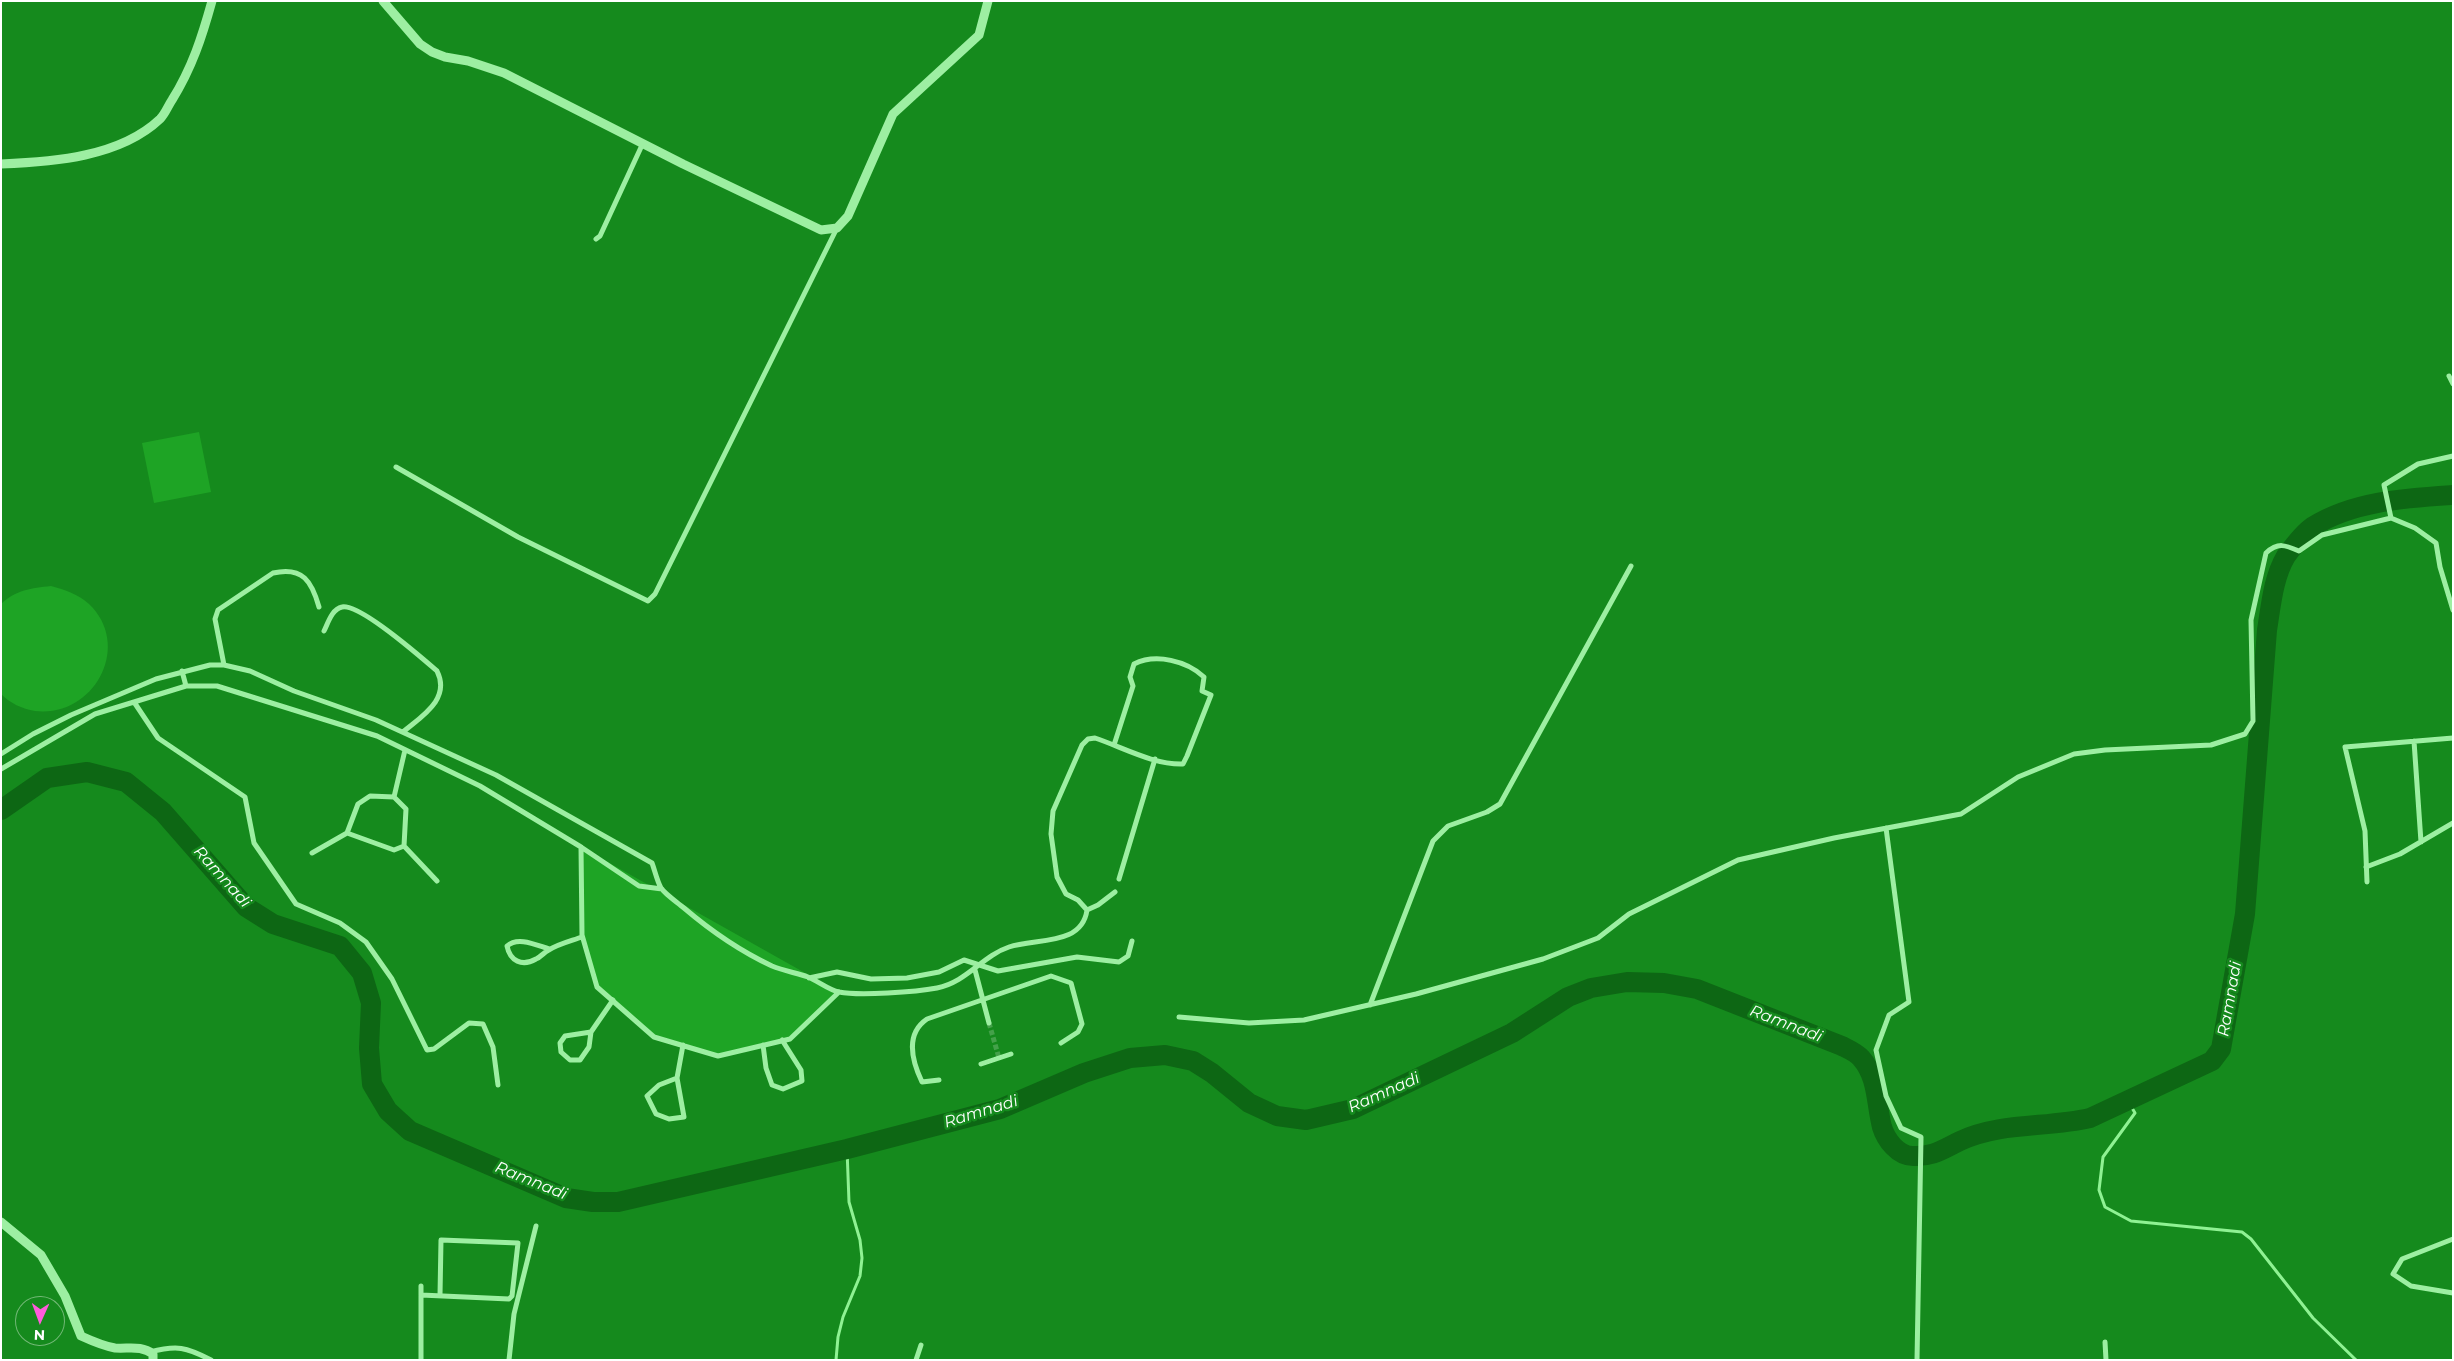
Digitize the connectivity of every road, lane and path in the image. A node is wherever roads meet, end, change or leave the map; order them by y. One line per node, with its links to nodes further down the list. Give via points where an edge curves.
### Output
1 (212, 1): 5 (street, via 199,49 161,118 139,134 110,148 29,163)
2 (384, 1): 4 (street, via 420,44 432,52 504,73)
3 (988, 1): 6 (street, via 979,35 893,114 848,216)
4 (643, 143): 6 (street, via 738,192 822,230); 7 (street)
5 (1, 164)
6 (837, 228): 11 (street, via 655,594 648,601 518,537)
7 (596, 239)
8 (2448, 376): 9 (street)
9 (2453, 384)
10 (2453, 456): 12 (street, via 2418,464 2384,485)
11 (396, 467)
12 (2391, 518): 15 (street, via 2415,528 2436,544); 31 (street, via 2322,535 2299,551 2288,546 2274,546 2266,553 2251,620 2253,721 2245,734 2210,745 2074,754 2018,777 1961,814)
13 (1631, 566): 53 (street, via 1500,804 1448,826 1433,841)
14 (319, 607): 17 (street, via 309,580 283,571 273,573 218,610 215,619)
15 (2453, 610)
16 (324, 631): 21 (street, via 334,611 342,606 353,608 437,671 442,680 438,698)
17 (224, 665): 18 (street); 21 (street, via 250,671)
18 (182, 671): 19 (street); 26 (street, via 156,678 71,715)
19 (186, 686): 20 (street); 25 (street, via 217,686 286,706 377,736)
20 (134, 702): 28 (street, via 94,714); 65 (street, via 158,738 246,797 254,843 296,904 340,922 366,942 392,979 427,1050 434,1049 469,1023 483,1024 493,1047)
21 (403, 732): 41 (street, via 496,775 652,863)
22 (2453, 738): 23 (street)
23 (2414, 741): 33 (street); 37 (street, via 2345,747 2365,831)
24 (1114, 744): 27 (street); 27 (street, via 1133,686 1130,676 1134,664 1145,659 1163,659 1195,668 1204,677 1202,691 1211,695 1188,756 1182,764); 43 (street, via 1095,738 1082,745 1053,811 1050,834 1057,877 1066,894)
25 (405, 750): 29 (street); 35 (street, via 480,786)
26 (1, 754)
27 (1155, 759): 38 (street)
28 (1, 769)
29 (394, 797): 32 (street, via 370,796 358,804); 34 (street, via 406,809)
30 (2453, 823): 33 (street)
31 (1886, 828): 53 (street, via 1738,860 1629,914 1598,938 1543,959); 80 (street, via 1909,1002 1889,1015 1876,1050 1886,1096 1901,1128 1921,1137)
32 (347, 833): 34 (street, via 394,850); 36 (street)
33 (2421, 842): 37 (street)
34 (404, 846): 39 (street)
35 (582, 847): 41 (street, via 639,886); 44 (street)
36 (312, 853)
37 (2366, 867): 40 (street)
38 (1119, 879)
39 (437, 881)
40 (2367, 882)
41 (662, 889): 49 (street, via 733,946 774,967)
42 (1115, 892): 43 (street)
43 (1087, 910): 47 (street, via 1085,921 1077,932 1008,948 988,956)
44 (582, 937): 46 (street); 52 (street, via 597,987)
45 (1132, 941): 47 (street, via 1128,956 1119,962 1078,957 998,971)
46 (549, 949): 46 (street, via 535,960 525,962 514,961 507,946 511,942 523,942)
47 (981, 964): 48 (street); 49 (street, via 964,960 939,972 908,978 871,979 837,972)
48 (974, 970): 50 (street, via 956,982 937,988); 51 (street)
49 (809, 978): 50 (street)
50 (839, 992): 57 (street, via 790,1039)
51 (983, 999): 55 (street); 58 (street, via 1051,976 1070,983 1082,1024 1078,1032); 64 (street, via 927,1019 914,1034 912,1050 922,1082)
52 (613, 1000): 56 (street); 59 (street, via 654,1037)
53 (1370, 1005): 54 (street, via 1304,1020 1272,1023)
54 (1179, 1017)
55 (989, 1023)
56 (591, 1032): 56 (street, via 589,1047 580,1060 570,1060 561,1052 560,1043 565,1036)
57 (782, 1040): 60 (street); 60 (street, via 801,1070 802,1081 783,1089 772,1085)
58 (1061, 1043)
59 (683, 1045): 60 (street, via 718,1056); 63 (street)
60 (763, 1045)
61 (1011, 1054): 62 (street)
62 (981, 1064)
63 (677, 1078): 63 (street, via 684,1117 669,1119 656,1114 647,1096 659,1085)
64 (939, 1080)
65 (498, 1085)
66 (2, 1224): 75 (street, via 41,1255 81,1336 114,1348 144,1348)
67 (536, 1226): 78 (street, via 514,1314)
68 (2453, 1238): 70 (street, via 2402,1258 2393,1274 2411,1286)
69 (421, 1286): 72 (street)
70 (2453, 1293)
71 (440, 1295): 71 (street, via 509,1299 518,1243 441,1240); 72 (street)
72 (421, 1296): 77 (street)
73 (2105, 1342): 81 (street)
74 (921, 1345): 79 (street)
75 (152, 1356): 76 (street, via 170,1347 189,1348)
76 (211, 1360)
77 (421, 1360)
78 (509, 1360)
79 (916, 1360)
80 (1917, 1360)
81 (2106, 1360)

